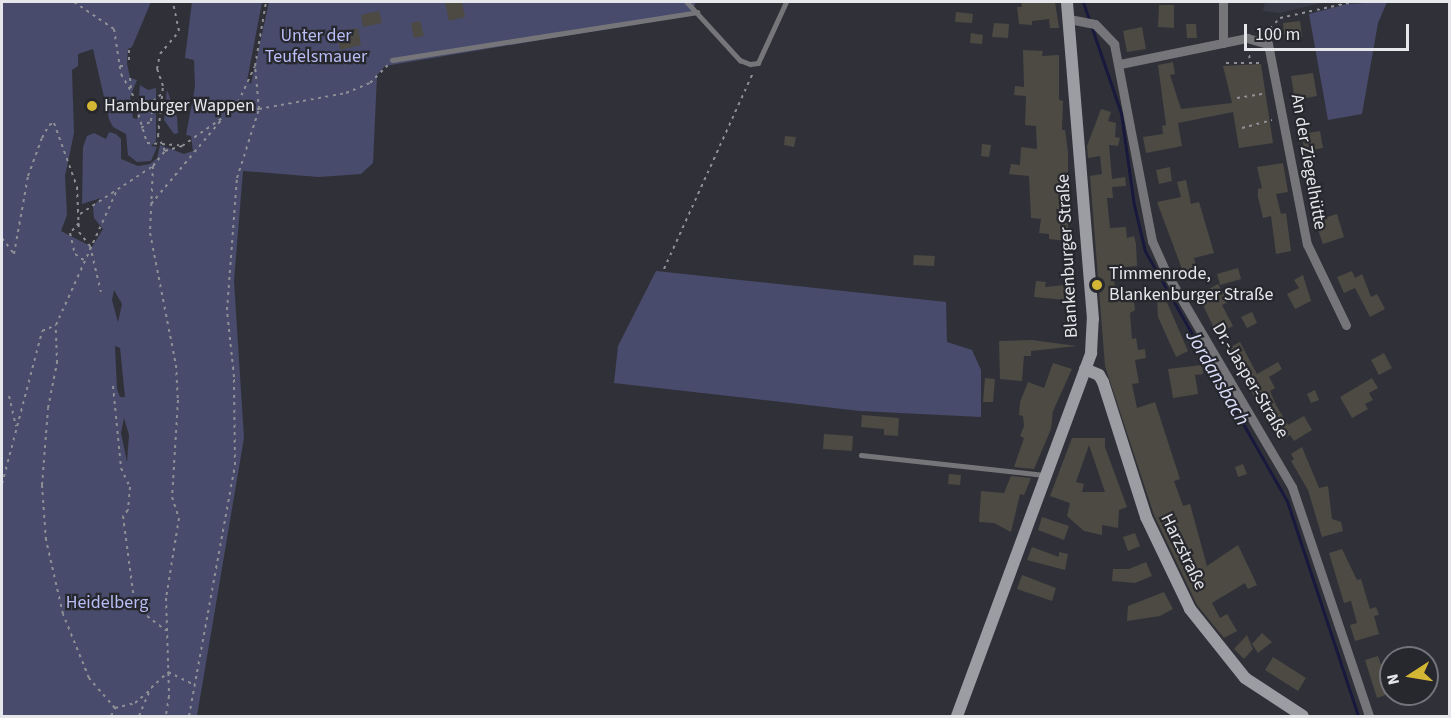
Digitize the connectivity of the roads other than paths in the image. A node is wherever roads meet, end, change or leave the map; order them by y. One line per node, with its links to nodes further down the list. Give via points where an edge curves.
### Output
1 (687, 2): 5 (lane)
2 (786, 2): 5 (lane, via 758,63 740,60)
3 (1067, 2): 6 (main road, Blankenburger Straße)
4 (1223, 2): 7 (street)
5 (697, 12): 8 (lane)
6 (1073, 19): 9 (street, Dr.-Jasper-Straße, via 1095,24 1108,35); 11 (main road, Blankenburger Straße, via 1093,319 1091,352)
7 (1223, 43): 9 (street); 10 (street, An der Ziegelhütte, via 1262,39 1272,52 1291,178 1307,244)
8 (392, 60)
9 (1120, 64): 16 (street, Dr.-Jasper-Straße, via 1152,241 1167,274 1292,487)
10 (1346, 325)
11 (1085, 369): 13 (main road, Blankenburger Straße); 15 (main road, Harzstraße, via 1099,375 1103,382 1146,517 1190,609 1245,678)
12 (861, 454): 13 (lane)
13 (1046, 475): 14 (main road, Blankenburger Straße)
14 (957, 717)
15 (1303, 717)
16 (1369, 717)

